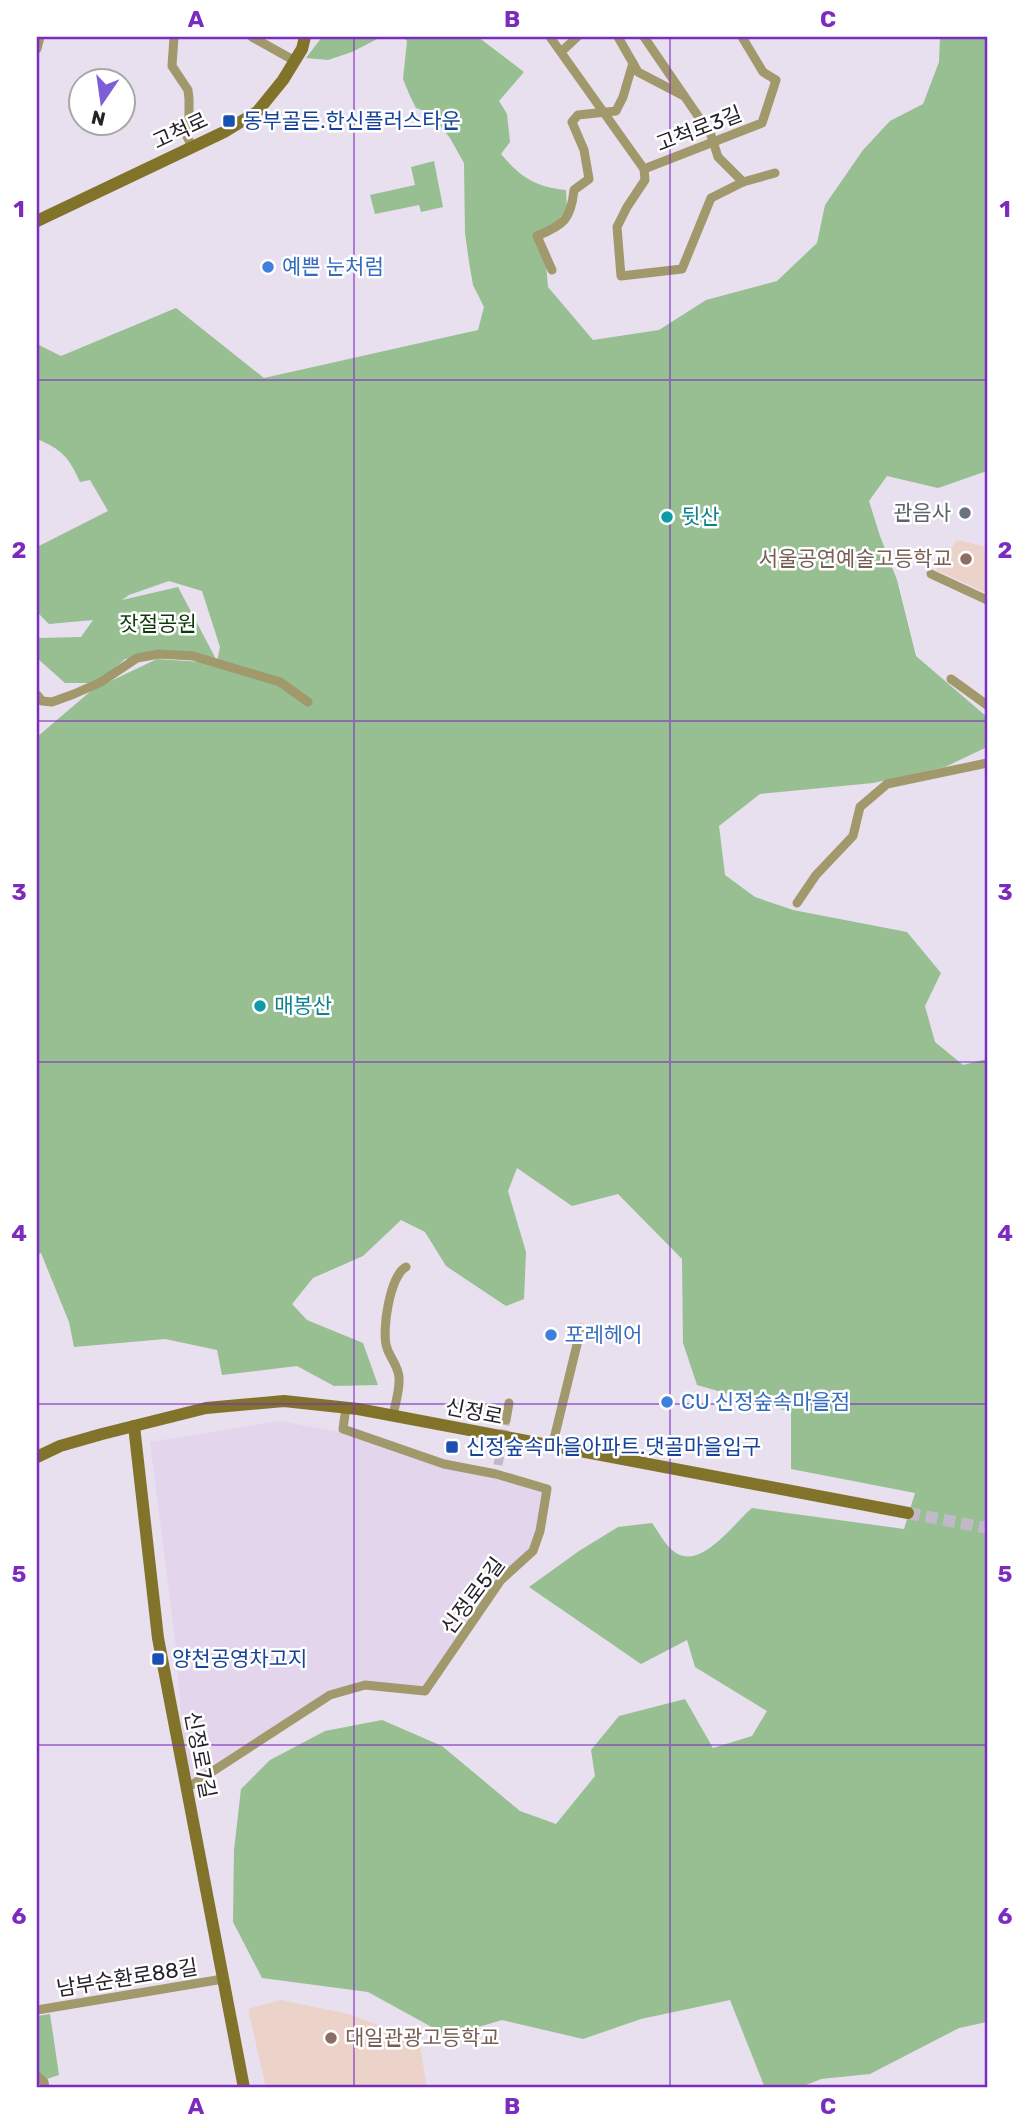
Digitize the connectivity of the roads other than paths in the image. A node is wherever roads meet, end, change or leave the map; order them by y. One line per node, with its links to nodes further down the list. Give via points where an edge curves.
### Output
1 (40, 37): 10 (street)
2 (174, 37): 17 (street, via 172,66 188,90 185,132)
3 (252, 37): 12 (street)
4 (305, 37): 12 (main road, 고척로)
5 (550, 37): 11 (street, 고척로3길)
6 (577, 37): 11 (street)
7 (618, 37): 13 (street)
8 (644, 37): 14 (street)
9 (742, 37): 16 (street, 고척로3길, via 764,72 776,80 762,124)
10 (37, 50)
11 (561, 52): 15 (street, 고척로3길)
12 (295, 61): 17 (main road, 고척로, via 257,112)
13 (633, 62): 14 (street, via 638,72); 15 (street, via 616,111)
14 (683, 96): 16 (street)
15 (603, 112): 18 (street, 고척로3길); 22 (street, via 579,115 572,122 589,179 574,190 572,212 555,229 537,236)
16 (714, 144): 18 (street, 고척로3길); 20 (street, via 718,157)
17 (192, 147): 21 (main road, 고척로)
18 (644, 169): 20 (street, 고척로3길, via 645,180 617,227 621,276 682,269 710,198)
19 (775, 173): 20 (street)
20 (743, 182)
21 (37, 221)
22 (552, 270)
23 (931, 574): 24 (street)
24 (987, 600)
25 (951, 679): 28 (street)
26 (37, 695): 27 (street, via 52,702 101,682 137,658 159,654 193,656 280,682)
27 (308, 702)
28 (987, 705)
29 (987, 763): 30 (street, via 887,784 860,807 853,836)
30 (797, 903)
31 (406, 1267): 35 (street, via 394,1279 386,1321 387,1349 399,1378)
32 (581, 1328): 38 (street)
33 (509, 1403): 36 (street)
34 (346, 1407): 35 (main road, 신정로); 37 (main road, 신정로, via 285,1401 206,1408); 41 (street, 신정로5길, via 343,1429 444,1464 497,1470 547,1489 533,1551 501,1580 425,1691 365,1685 330,1695)
35 (393, 1416): 38 (main road, 신정로)
36 (506, 1420)
37 (134, 1426): 39 (main road, 신정로); 41 (main road, 신정로7길, via 158,1638)
38 (552, 1447): 40 (main road, 신정로)
39 (37, 1457)
40 (908, 1513)
41 (187, 1788): 42 (main road, 신정로7길)
42 (223, 1979): 43 (street, 남부순환로88길); 44 (main road, 신정로7길)
43 (37, 2010)
44 (244, 2088)

